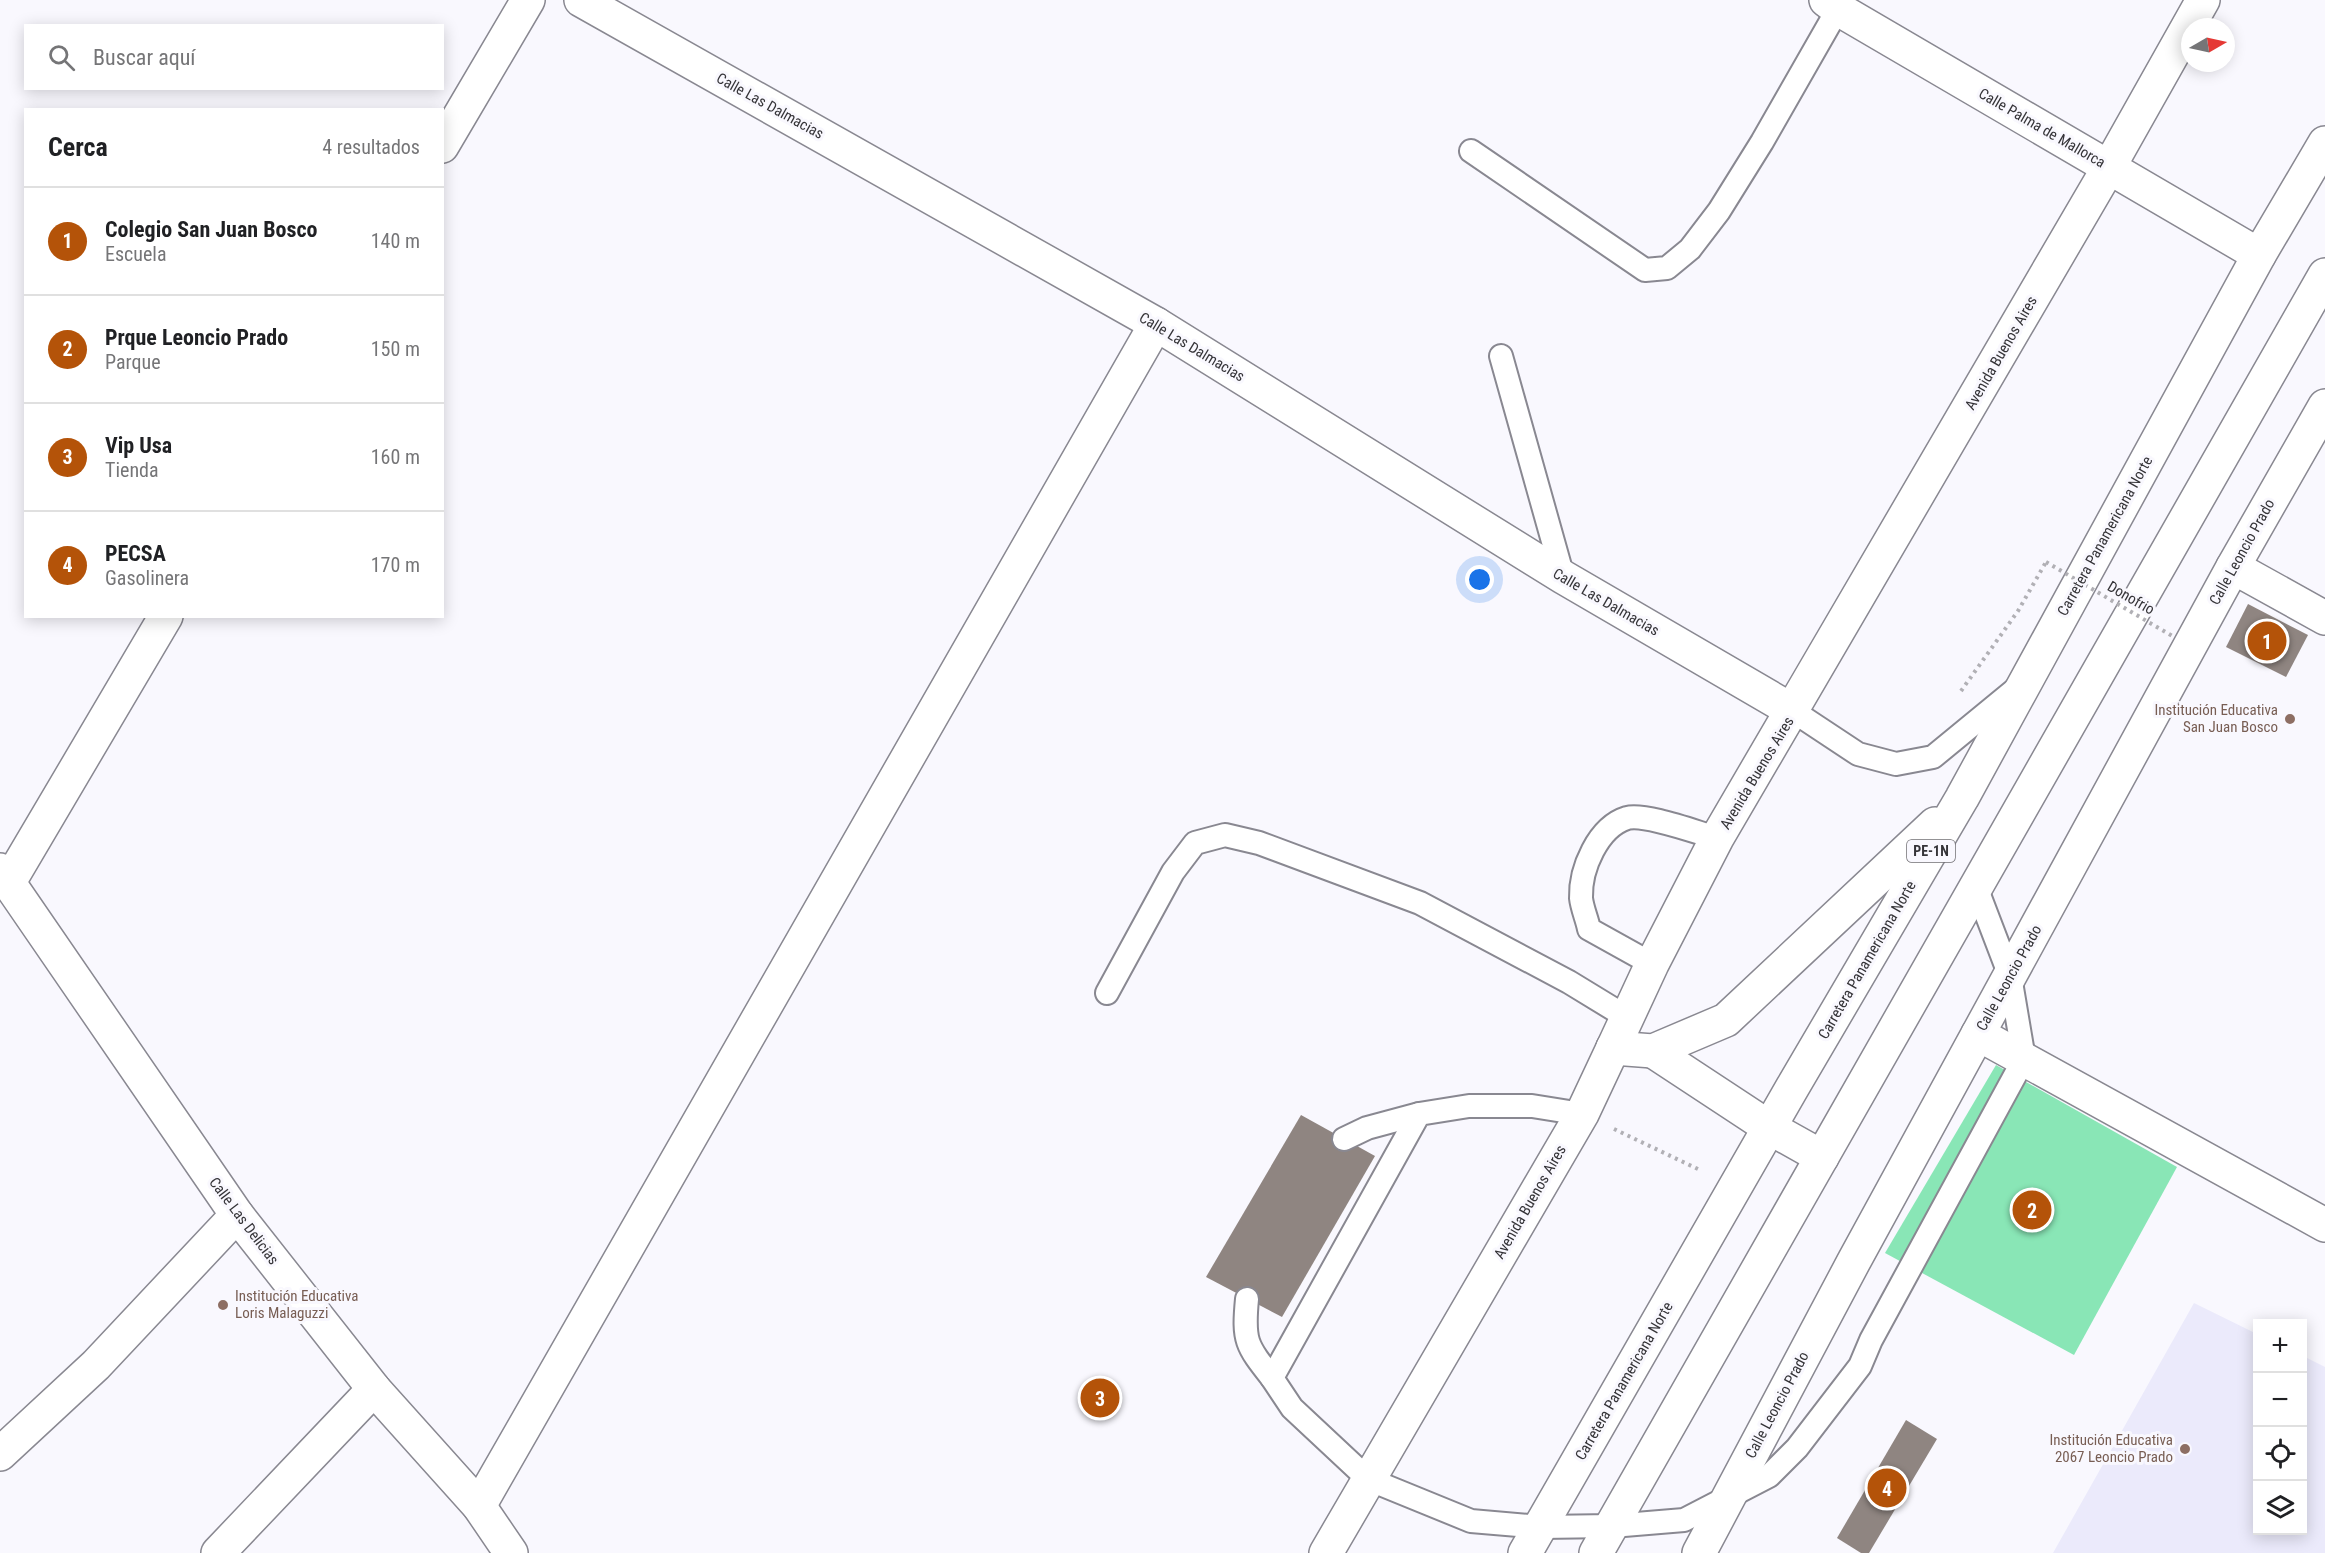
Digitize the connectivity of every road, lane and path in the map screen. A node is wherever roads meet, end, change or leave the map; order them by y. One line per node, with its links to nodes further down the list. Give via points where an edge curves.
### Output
1 (528, 0): 5 (main road)
2 (581, 0): 11 (main road, Calle Las Dalmacias)
3 (2203, 0): 8 (main road, Avenida Buenos Aires)
4 (1832, 5): 7 (lane, via 1762,142 1719,211 1690,249 1667,268 1645,270); 8 (main road, Calle Palma de Mallorca)
5 (444, 143)
6 (2325, 143): 9 (main road, Carretera Panamericana Norte / PE-1N)
7 (1471, 151)
8 (2109, 167): 9 (main road, Calle Palma de Mallorca); 21 (main road, Avenida Buenos Aires)
9 (2259, 255): 19 (main road, Carretera Panamericana Norte / PE-1N)
10 (2325, 275): 25 (main road)
11 (1156, 324): 15 (main road, Calle Las Dalmacias); 48 (main road)
12 (1501, 356): 15 (lane)
13 (2325, 406): 14 (main road, Calle Leoncio Prado)
14 (2233, 567): 17 (main road); 27 (main road, Calle Leoncio Prado)
15 (1563, 577): 21 (main road, Calle Las Dalmacias)
16 (165, 618): 24 (main road)
17 (2325, 618)
18 (2174, 636): 20 (path, Donofrio, bridge, via 2046,562 2018,612)
19 (2027, 679): 21 (lane, via 1933,757 1896,764 1858,754); 22 (main road, Carretera Panamericana Norte / PE-1N)
20 (1960, 693)
21 (1793, 711): 23 (main road, Avenida Buenos Aires)
22 (1962, 798): 32 (main road, via 1726,1020); 36 (main road, Carretera Panamericana Norte / PE-1N)
23 (1718, 838): 26 (main road, Avenida Buenos Aires); 26 (lane, via 1653,820 1628,818 1604,833 1587,860 1581,898 1589,929)
24 (5, 876): 40 (main road, Calle Las Delicias)
25 (1976, 887): 27 (lane); 38 (main road)
26 (1652, 964): 29 (main road, Avenida Buenos Aires)
27 (2010, 976): 30 (main road, Calle Leoncio Prado); 33 (lane)
28 (1107, 993): 29 (lane, via 1173,873 1195,843 1225,835 1259,843 1420,903)
29 (1628, 1017): 31 (main road, Avenida Buenos Aires)
30 (1978, 1034): 33 (main road); 47 (main road, Calle Leoncio Prado)
31 (1613, 1048): 32 (main road); 35 (main road, Avenida Buenos Aires)
32 (1653, 1051): 36 (main road)
33 (2024, 1059): 41 (main road); 47 (lane, via 1860,1366 1797,1448 1769,1476)
34 (1419, 1114): 35 (lane, via 1468,1106 1532,1106); 37 (lane, via 1367,1128); 43 (lane)
35 (1582, 1114): 39 (path); 46 (main road, Avenida Buenos Aires)
36 (1770, 1128): 38 (main road); 39 (main road, Carretera Panamericana Norte / PE-1N)
37 (1344, 1139)
38 (1822, 1157): 50 (main road)
39 (1736, 1187): 49 (main road, Carretera Panamericana Norte / PE-1N)
40 (237, 1215): 44 (main road, Calle Las Delicias); 45 (main road, via 96,1365)
41 (2325, 1225)
42 (1247, 1299): 43 (lane, via 1244,1328 1251,1352)
43 (1272, 1378): 46 (lane, via 1292,1408)
44 (374, 1389): 48 (main road, Calle Las Delicias); 51 (main road)
45 (0, 1455)
46 (1368, 1479): 49 (lane, via 1471,1521); 53 (main road, Avenida Buenos Aires)
47 (1730, 1495): 50 (lane, via 1684,1520); 54 (main road, Calle Leoncio Prado)
48 (479, 1506): 52 (main road, Calle Las Delicias)
49 (1533, 1540): 50 (lane)
50 (1604, 1540)
51 (218, 1553)
52 (511, 1553)
53 (1326, 1553)
54 (1699, 1553)

